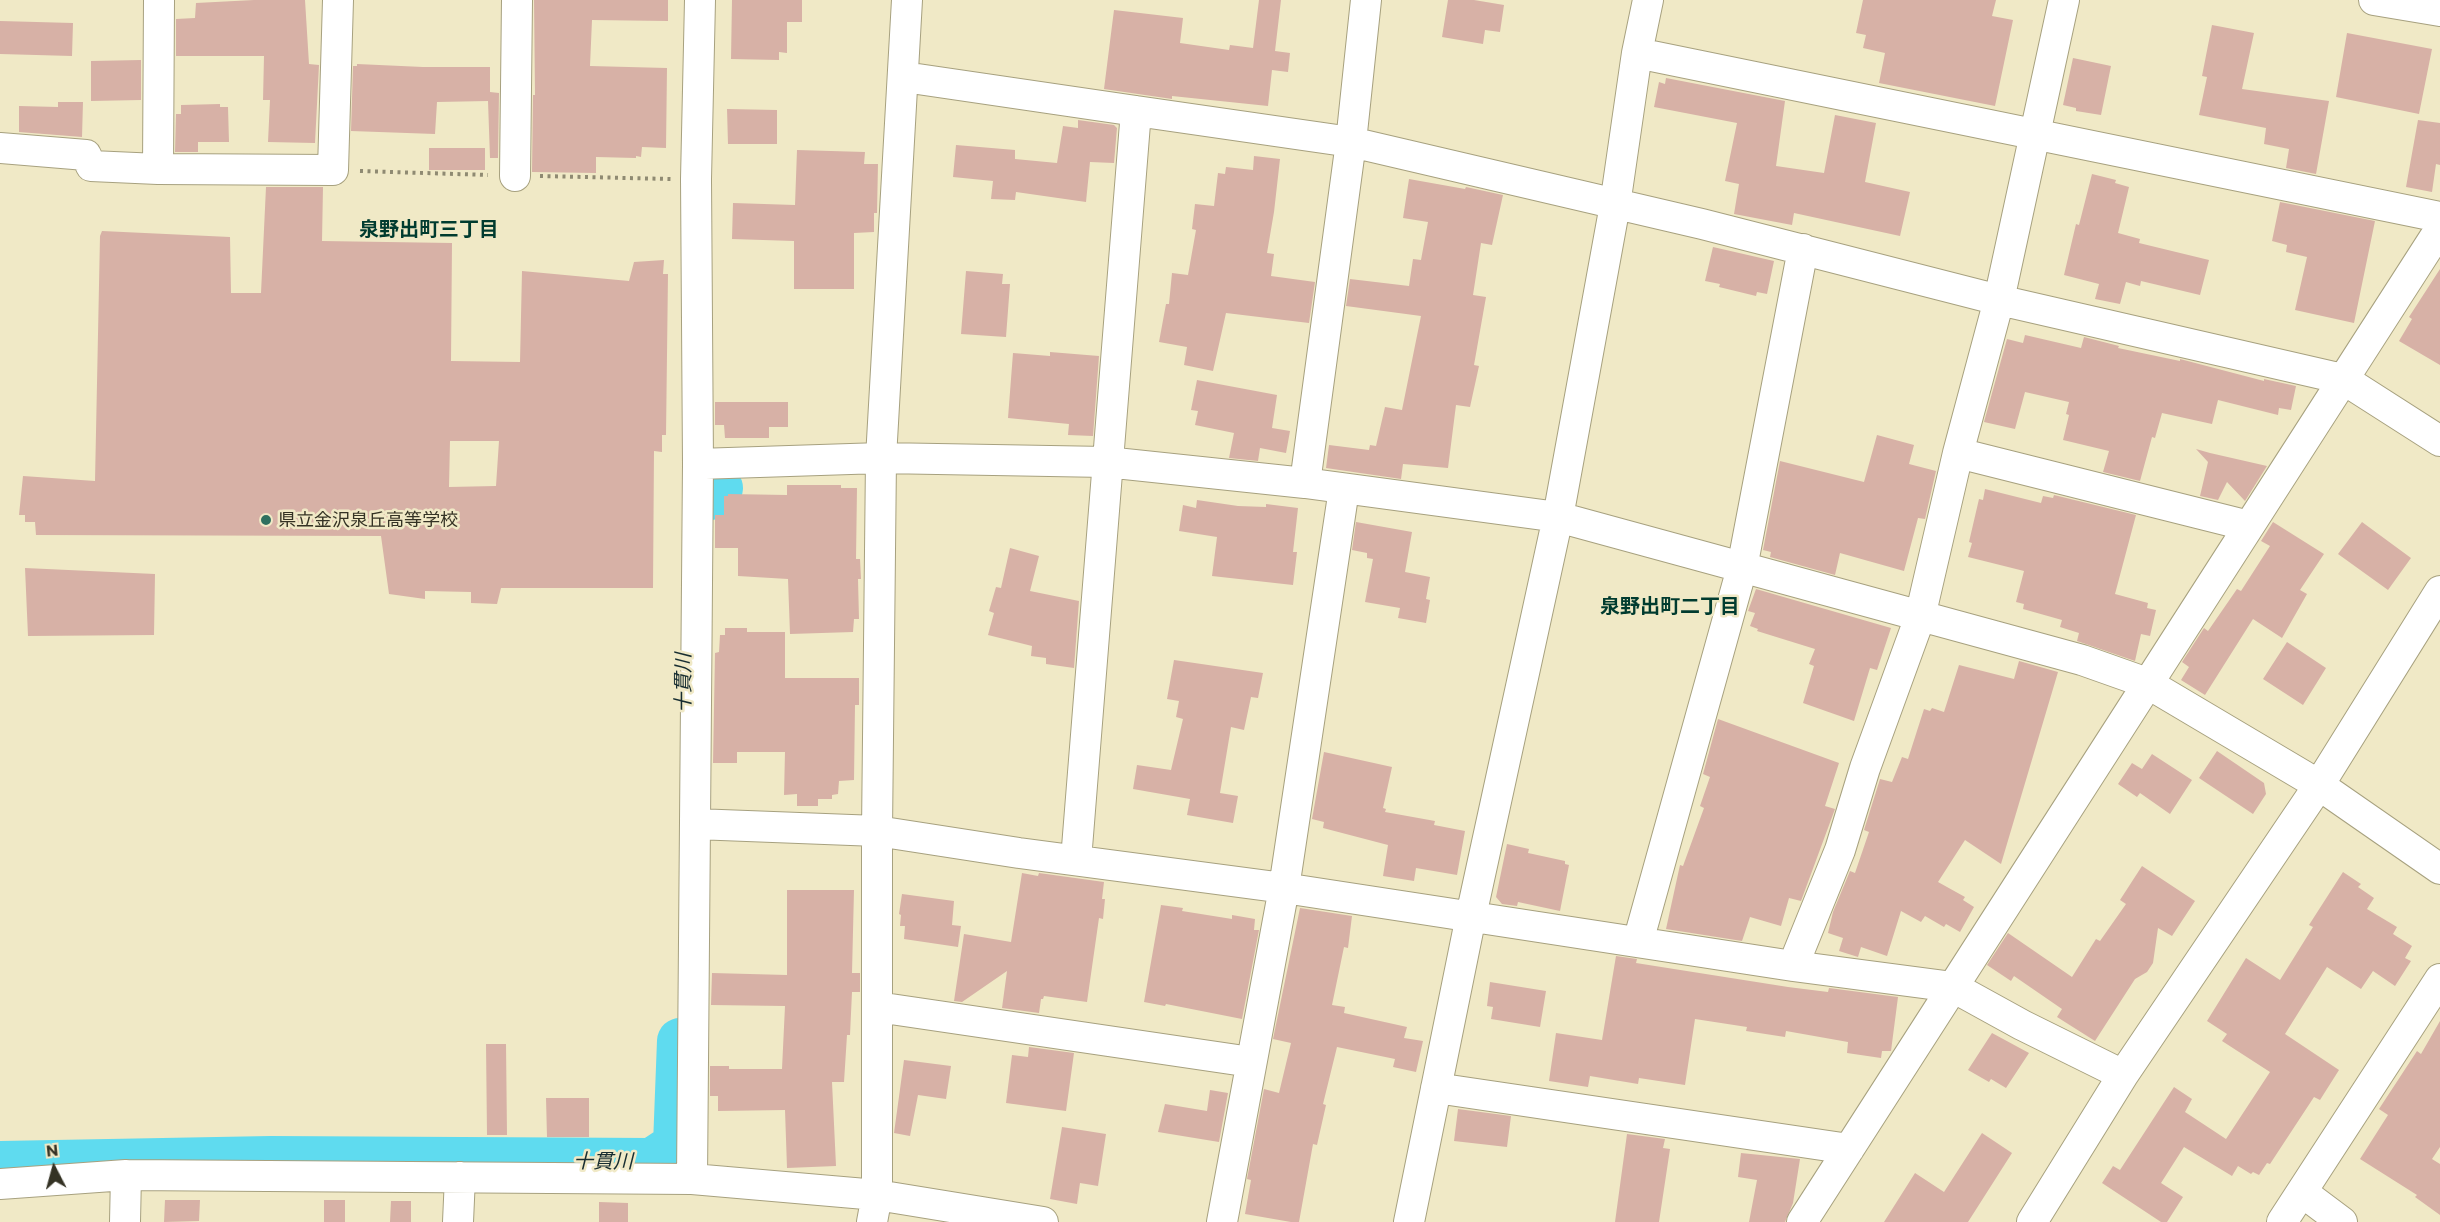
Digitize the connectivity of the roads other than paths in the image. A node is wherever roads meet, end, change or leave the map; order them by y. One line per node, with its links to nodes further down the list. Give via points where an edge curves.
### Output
1 (159, 0): 17 (street)
2 (338, 0): 17 (street, via 333,170)
3 (517, 0): 18 (street)
4 (700, 0): 29 (street, via 696,179)
5 (907, 0): 12 (street)
6 (1366, 0): 15 (street)
7 (1648, 0): 11 (street)
8 (2064, 0): 14 (street)
9 (2374, 0): 10 (street)
10 (2440, 11)
11 (1637, 53): 14 (street); 19 (street)
12 (904, 77): 13 (street); 27 (street)
13 (1136, 111): 15 (street); 28 (street)
14 (2034, 134): 20 (street); 23 (street)
15 (1351, 142): 19 (street); 30 (street)
16 (0, 148): 17 (street, via 86,155 91,166)
17 (158, 169)
18 (515, 176)
19 (1615, 205): 22 (street); 32 (street)
20 (2440, 217)
21 (2440, 229): 24 (street)
22 (1803, 249): 23 (street); 34 (street)
23 (1999, 300): 24 (street); 26 (street)
24 (2343, 379): 25 (street); 33 (street)
25 (2440, 441)
26 (1958, 453): 33 (street); 36 (street)
27 (881, 458): 28 (street); 29 (street); 40 (street)
28 (1106, 462): 30 (street); 41 (street)
29 (698, 464): 39 (street)
30 (1305, 483): 31 (street)
31 (1344, 489): 32 (street); 43 (street)
32 (1558, 517): 34 (street); 44 (street)
33 (2249, 526): 37 (street)
34 (1742, 568): 36 (street); 45 (street)
35 (2440, 591): 38 (street)
36 (1920, 617): 37 (street, via 2082,660); 46 (street, via 1840,850)
37 (2147, 683): 38 (street); 48 (street)
38 (2319, 785): 42 (street); 51 (street)
39 (695, 824): 40 (street); 56 (street)
40 (877, 831): 41 (street); 49 (street)
41 (1076, 860): 43 (street)
42 (2440, 869)
43 (1284, 888): 44 (street); 50 (street)
44 (1471, 916): 45 (street); 52 (street)
45 (1638, 942): 46 (street)
46 (1793, 966): 48 (street)
47 (2440, 980): 58 (street)
48 (1953, 987): 51 (street); 53 (street)
49 (877, 1007): 50 (street); 59 (street)
50 (1251, 1062): 63 (street)
51 (2123, 1075): 66 (street)
52 (1437, 1088): 53 (street); 64 (street)
53 (1849, 1149): 65 (street)
54 (126, 1174): 55 (street); 57 (street); 60 (street)
55 (460, 1177): 56 (street); 61 (street)
56 (692, 1179): 59 (street)
57 (0, 1184)
58 (2302, 1192): 67 (street); 68 (street)
59 (874, 1209): 62 (street)
60 (125, 1222)
61 (458, 1222)
62 (1043, 1222)
63 (1222, 1222)
64 (1409, 1222)
65 (1802, 1222)
66 (2032, 1222)
67 (2282, 1222)
68 (2342, 1222)

